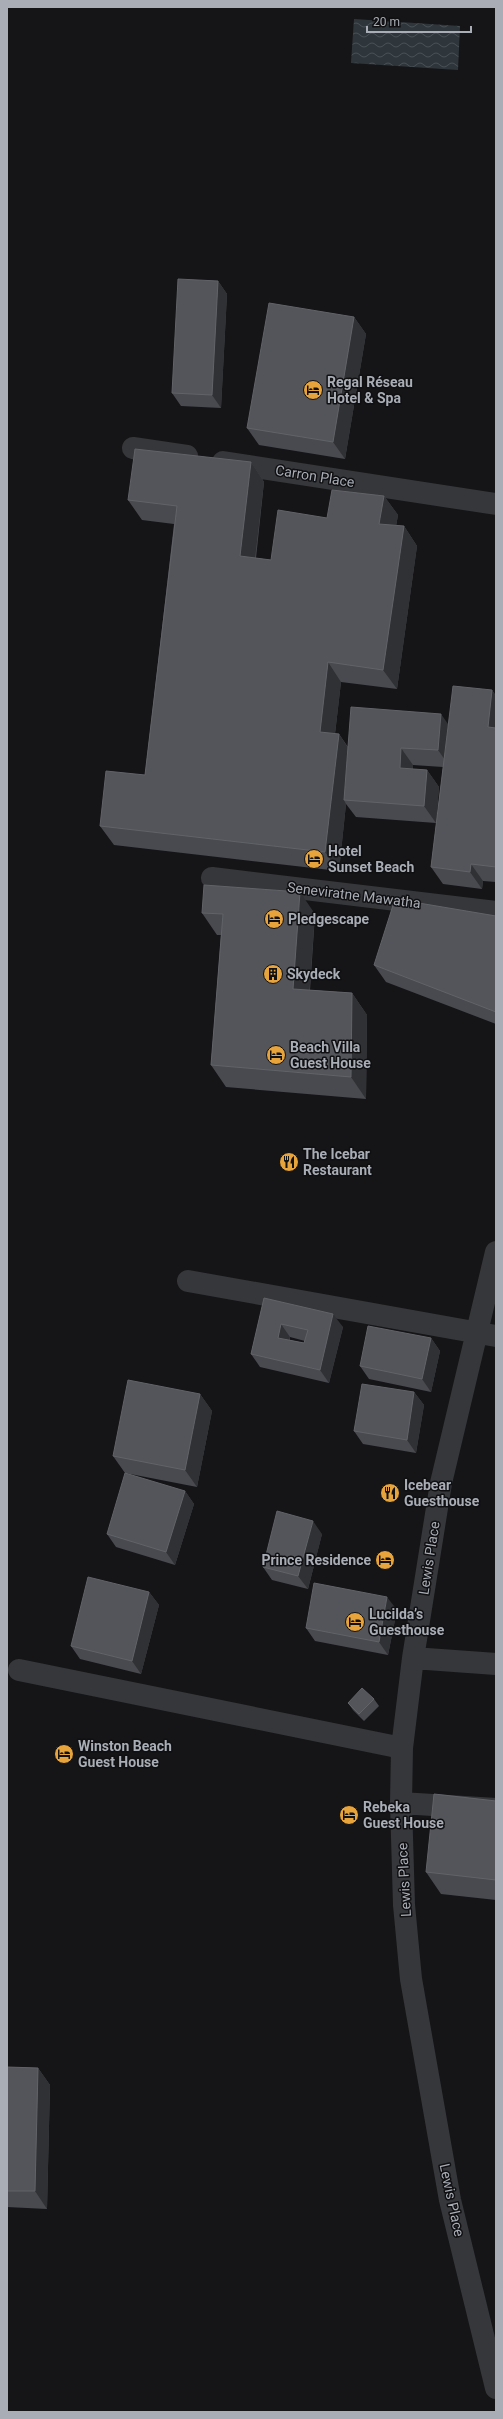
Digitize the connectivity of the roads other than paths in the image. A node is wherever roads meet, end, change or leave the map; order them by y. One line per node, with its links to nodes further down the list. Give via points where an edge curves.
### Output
1 (133, 448): 2 (street, Carron Place)
2 (496, 504)
3 (212, 878): 4 (street, Seneviratne Mawatha)
4 (496, 912)
5 (496, 1252): 7 (street, Lewis Place)
6 (188, 1281): 7 (street)
7 (486, 1335): 8 (street, Lewis Place, via 441,1483)
8 (413, 1658): 9 (street); 11 (street, Lewis Place)
9 (496, 1664)
10 (19, 1670): 11 (street)
11 (402, 1748): 12 (street, Lewis Place)
12 (401, 1803): 13 (street); 14 (street, Lewis Place, via 404,1904 411,1979 450,2200)
13 (496, 1809)
14 (496, 2388)

